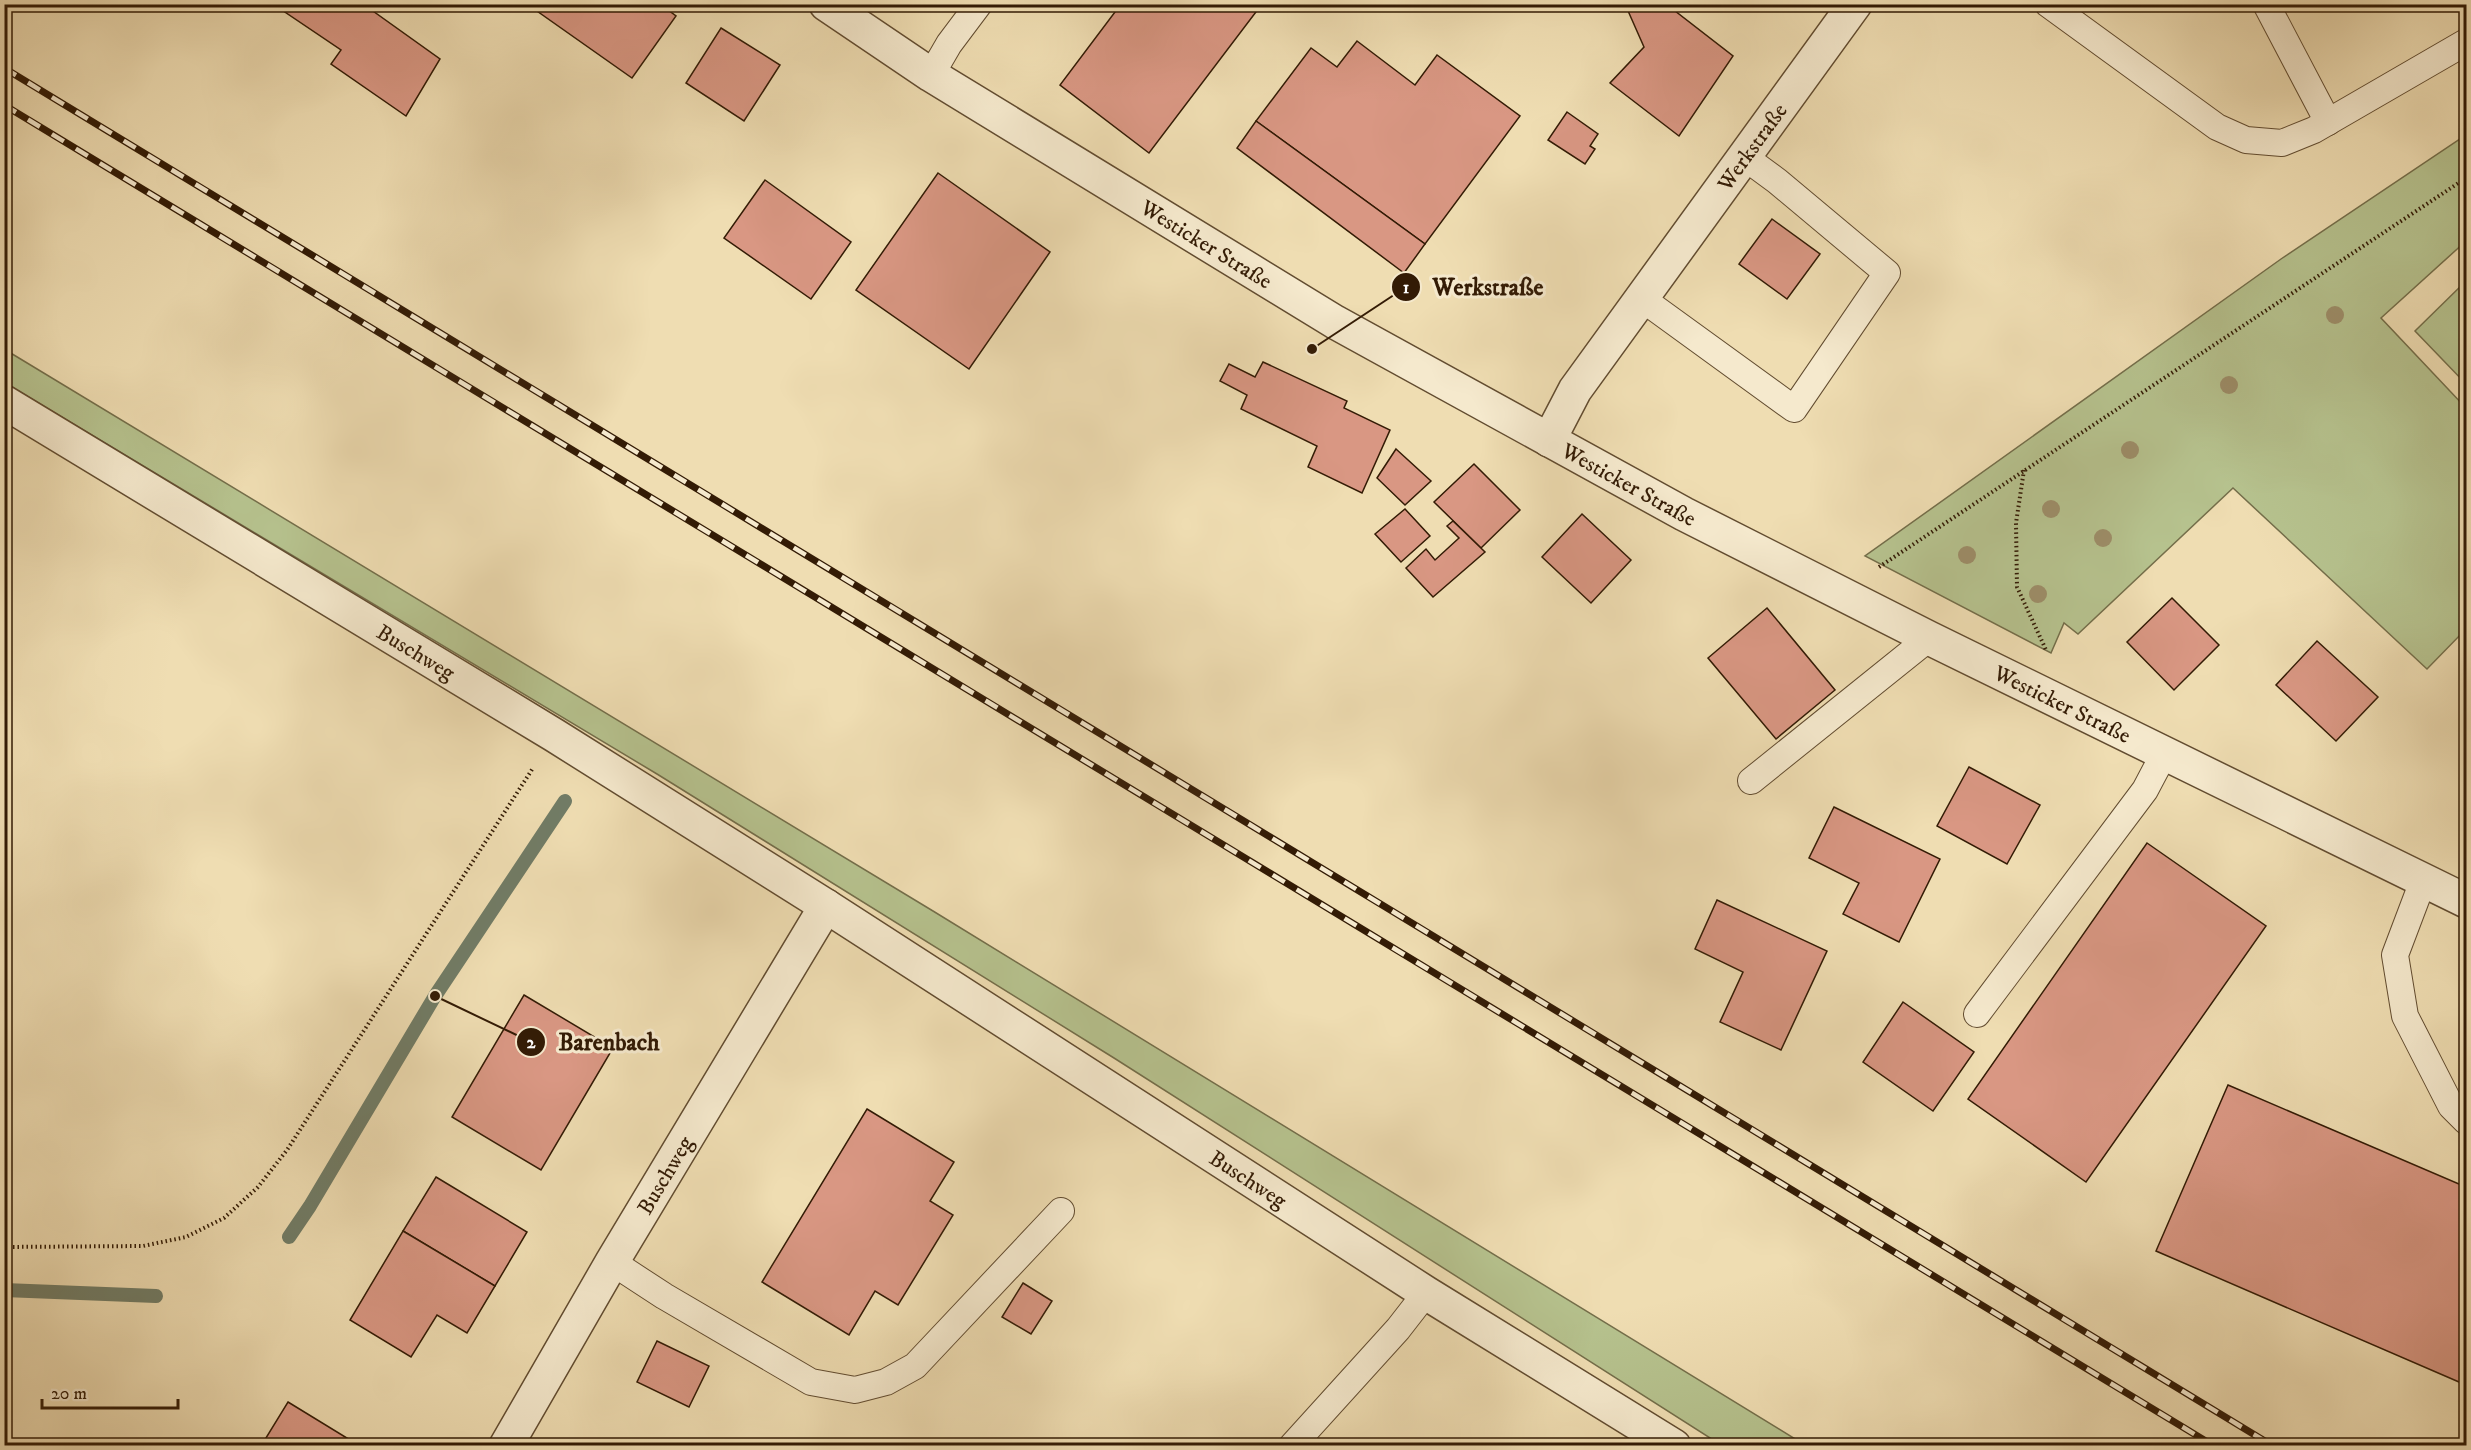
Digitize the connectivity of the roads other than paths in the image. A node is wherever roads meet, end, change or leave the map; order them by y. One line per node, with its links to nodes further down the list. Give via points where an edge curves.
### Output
1 (826, 4): 7 (street, Westicker Straße)
2 (979, 4): 7 (lane)
3 (1855, 4): 9 (street, Werkstraße)
4 (2048, 4): 8 (lane, via 2217,127 2246,140 2282,144)
5 (2266, 4): 8 (lane)
6 (2466, 42): 8 (lane)
7 (931, 75): 12 (street, Westicker Straße, via 1335,322)
8 (2328, 122)
9 (1743, 156): 10 (street, Werkstraße); 10 (lane, via 1887,273 1794,409)
10 (1641, 298): 12 (street, Werkstraße, via 1575,390)
11 (4, 402): 18 (street, Buschweg, via 554,735)
12 (1550, 440): 13 (street, Westicker Straße, via 1684,514)
13 (1929, 638): 14 (street, Westicker Straße); 15 (lane)
14 (2164, 754): 16 (street, Westicker Straße); 19 (lane, via 2145,790)
15 (1751, 781)
16 (2423, 881): 17 (street, Westicker Straße); 20 (lane, via 2395,955 2405,1016 2451,1106)
17 (2466, 901)
18 (826, 906): 22 (street, Buschweg); 23 (street, Buschweg)
19 (1977, 1014)
20 (2466, 1121)
21 (1061, 1211): 22 (lane, via 915,1366 886,1382 855,1390 811,1382)
22 (612, 1262): 24 (street, Buschweg)
23 (1426, 1293): 25 (lane); 26 (street, Buschweg)
24 (506, 1446)
25 (1292, 1446)
26 (1674, 1446)

